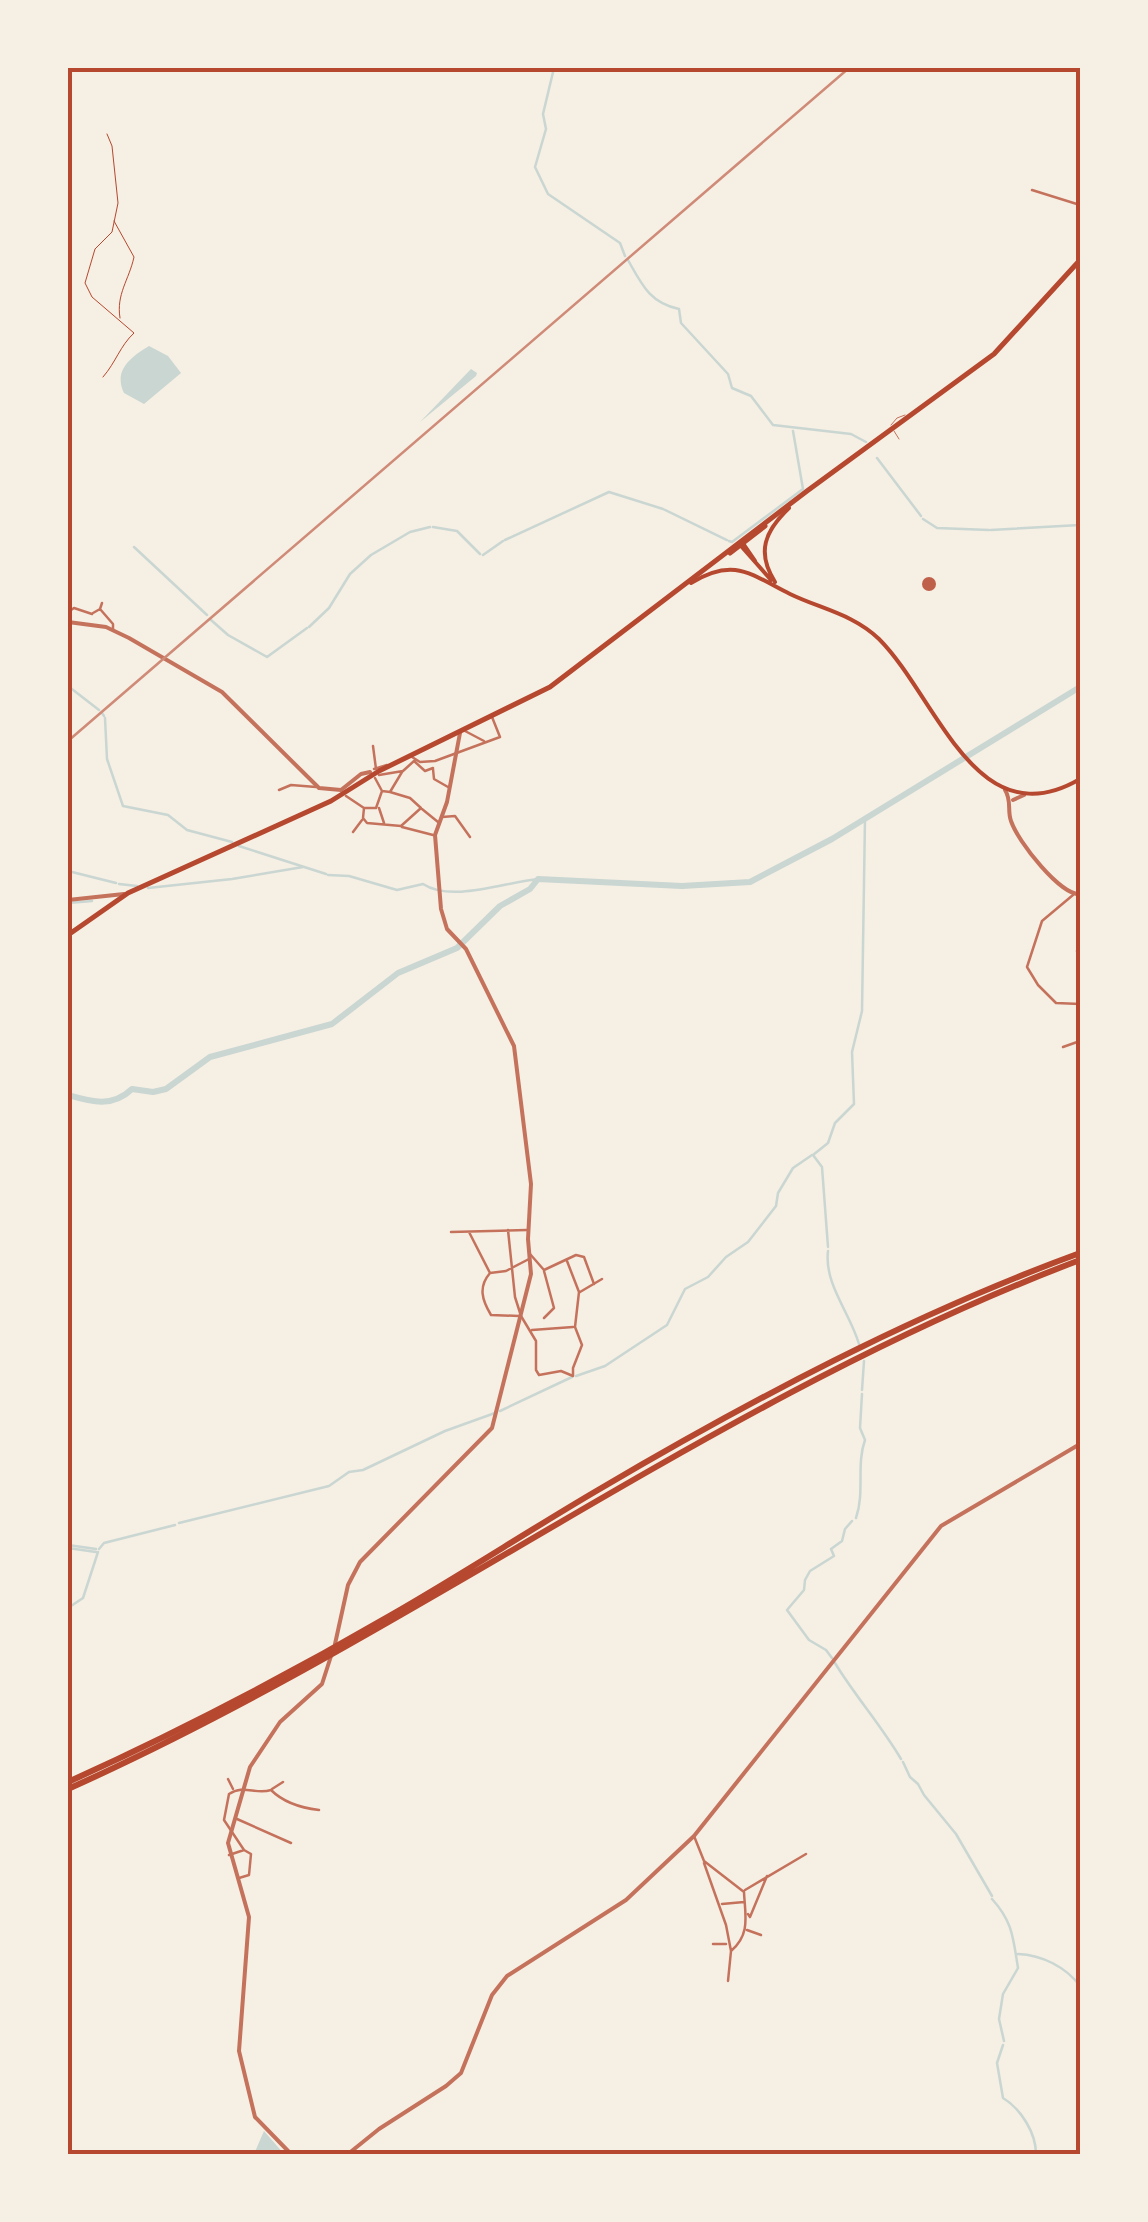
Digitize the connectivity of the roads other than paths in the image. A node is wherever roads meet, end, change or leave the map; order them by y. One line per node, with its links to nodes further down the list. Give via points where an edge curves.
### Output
1 (1032, 190): 2 (street)
2 (1080, 205)
3 (1080, 260): 4 (main road, via 1004,345)
4 (893, 429): 5 (lane); 6 (main road)
5 (899, 439)
6 (871, 446): 7 (main road); 8 (main road)
7 (789, 508): 9 (main road); 12 (main road, via 764,544)
8 (748, 535): 9 (main road); 10 (main road)
9 (741, 545): 10 (main road); 11 (main road); 12 (main road)
10 (721, 555): 21 (main road)
11 (686, 585): 12 (main road, via 734,569); 21 (main road)
12 (778, 586): 36 (main road, via 874,634 969,761)
13 (102, 602): 14 (street)
14 (100, 610): 16 (street); 20 (street)
15 (68, 612): 16 (street)
16 (92, 614): 18 (street)
17 (69, 622): 18 (street); 19 (street)
18 (90, 625): 20 (street)
19 (68, 630)
20 (113, 630): 33 (street, via 232,699)
21 (582, 663): 22 (main road)
22 (488, 719): 23 (main road); 24 (street, via 500,737)
23 (462, 731): 24 (street); 26 (street); 27 (main road)
24 (485, 742): 26 (street)
25 (374, 746): 31 (street)
26 (456, 752): 28 (street); 34 (street)
27 (413, 758): 28 (street); 29 (street, via 424,770); 30 (street); 31 (main road)
28 (435, 761): 29 (street)
29 (433, 768): 34 (street, via 434,779)
30 (402, 771): 31 (street); 38 (street)
31 (375, 773): 37 (street); 40 (main road); 40 (street, via 361,774)
32 (1080, 779): 41 (main road, via 1051,793)
33 (317, 787): 35 (street); 40 (street)
34 (450, 788): 48 (street)
35 (279, 790)
36 (1006, 790): 39 (main road); 44 (street)
37 (382, 791): 38 (street); 43 (street)
38 (390, 792): 46 (street)
39 (1012, 793): 41 (main road); 42 (street)
40 (339, 794): 45 (street); 54 (main road)
41 (1024, 795): 42 (street)
42 (1014, 800): 44 (street)
43 (379, 807): 45 (street); 49 (street)
44 (1010, 807): 55 (street, via 1034,860)
45 (364, 808): 47 (street)
46 (421, 808): 48 (street); 50 (street)
47 (363, 818): 49 (street); 51 (street)
48 (440, 820): 52 (street); 53 (street, via 455,816)
49 (385, 825): 50 (street)
50 (400, 826): 52 (street)
51 (353, 832)
52 (435, 835): 65 (street, via 444,925 461,944 514,1046 531,1184)
53 (470, 837)
54 (128, 894): 57 (main road); 57 (street)
55 (1077, 895): 58 (street); 60 (street, via 1042,921 1028,967 1056,1004)
56 (68, 900): 57 (street)
57 (101, 902): 59 (main road)
58 (1080, 902)
59 (68, 935)
60 (1080, 1004)
61 (1080, 1041): 62 (street)
62 (1062, 1047)
63 (468, 1230): 64 (street); 66 (street); 72 (street)
64 (508, 1230): 65 (street); 70 (street)
65 (528, 1230): 68 (street)
66 (451, 1232)
67 (1080, 1254): 83 (highway, via 792,1391 346,1648 210,1721); 83 (highway, via 901,1330 730,1416 329,1650)
68 (530, 1256): 70 (street); 71 (street); 76 (street)
69 (567, 1261): 71 (street); 74 (street, via 584,1258); 75 (street)
70 (512, 1268): 72 (street); 76 (street)
71 (544, 1270): 77 (street, via 554,1308)
72 (490, 1273): 76 (street, via 482,1298 491,1315)
73 (602, 1280): 74 (street)
74 (594, 1284): 75 (street)
75 (579, 1292): 78 (street)
76 (521, 1316): 79 (street); 84 (street, via 492,1428 360,1562 348,1585 329,1668 319,1687 276,1726)
77 (544, 1318)
78 (575, 1327): 79 (street); 79 (street, via 582,1346 574,1376 539,1375)
79 (530, 1330)
80 (1080, 1444): 90 (street, via 946,1522)
81 (228, 1779): 85 (street)
82 (283, 1782): 86 (street)
83 (68, 1785)
84 (243, 1788): 85 (street); 86 (street); 88 (street)
85 (234, 1790): 89 (street, via 224,1813)
86 (271, 1790): 87 (street, via 282,1802)
87 (319, 1810)
88 (234, 1817): 89 (street); 91 (street)
89 (230, 1832): 92 (street); 94 (street)
90 (694, 1836): 95 (street); 109 (street, via 626,1900 504,1978 457,2077)
91 (291, 1843)
92 (244, 1850): 94 (street); 97 (street, via 251,1854 249,1875)
93 (806, 1854): 96 (street)
94 (229, 1855): 97 (street)
95 (704, 1861): 98 (street); 100 (street)
96 (768, 1875): 98 (street); 101 (street)
97 (238, 1878): 108 (street, via 249,1917 239,2051 256,2117)
98 (744, 1892): 99 (street)
99 (744, 1902): 100 (street); 101 (street)
100 (720, 1903): 105 (street)
101 (748, 1914): 102 (street)
102 (746, 1928): 103 (street); 106 (street)
103 (761, 1935)
104 (713, 1944): 105 (street)
105 (728, 1944): 106 (street)
106 (731, 1951): 107 (street)
107 (728, 1981)
108 (292, 2154)
109 (348, 2154)

